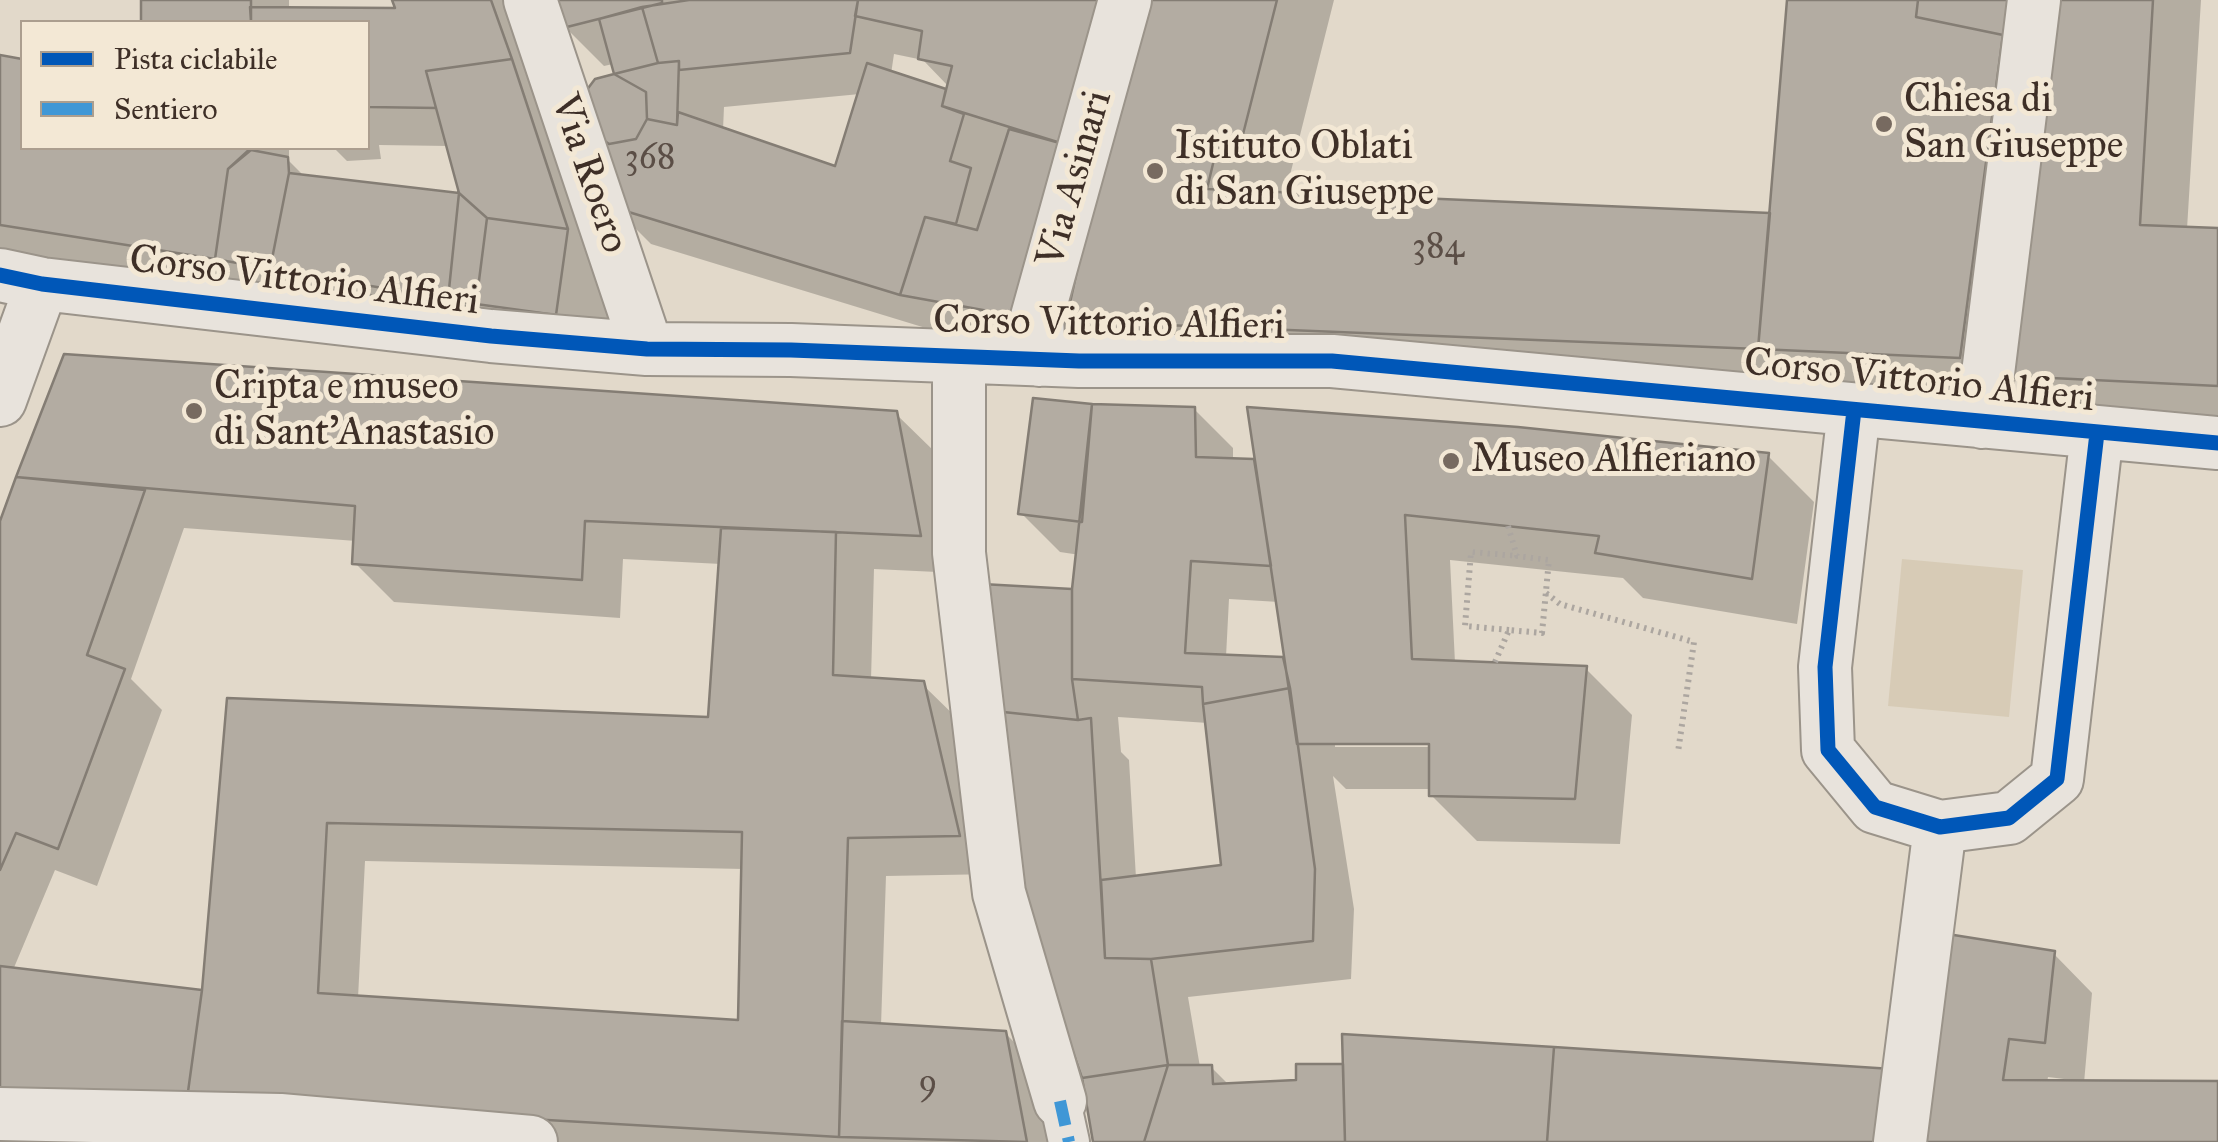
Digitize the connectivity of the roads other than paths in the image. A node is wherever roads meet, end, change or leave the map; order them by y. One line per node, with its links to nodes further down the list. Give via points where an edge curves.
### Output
1 (530, 0): 5 (street, Via Roero)
2 (1125, 0): 7 (street, Via Asinari, via 1037,317)
3 (2034, 0): 10 (street)
4 (21, 279): 5 (street, Corso Vittorio Alfieri); 8 (street)
5 (646, 349): 6 (street, Corso Vittorio Alfieri)
6 (959, 356): 7 (street, Corso Vittorio Alfieri); 15 (street, via 960,553 999,893)
7 (1039, 360): 9 (street, Corso Vittorio Alfieri, via 1332,361)
8 (0, 400)
9 (1854, 410): 10 (street, Corso Vittorio Alfieri); 13 (street, via 1826,667 1828,750 1874,807)
10 (1982, 422): 11 (street, Corso Vittorio Alfieri)
11 (2098, 433): 12 (street, Corso Vittorio Alfieri); 13 (street, via 2057,779 2009,818)
12 (2218, 442)
13 (1940, 827): 18 (street)
14 (0, 1114): 16 (street)
15 (1065, 1122)
16 (280, 1131): 17 (street)
17 (531, 1142)
18 (1900, 1142)

